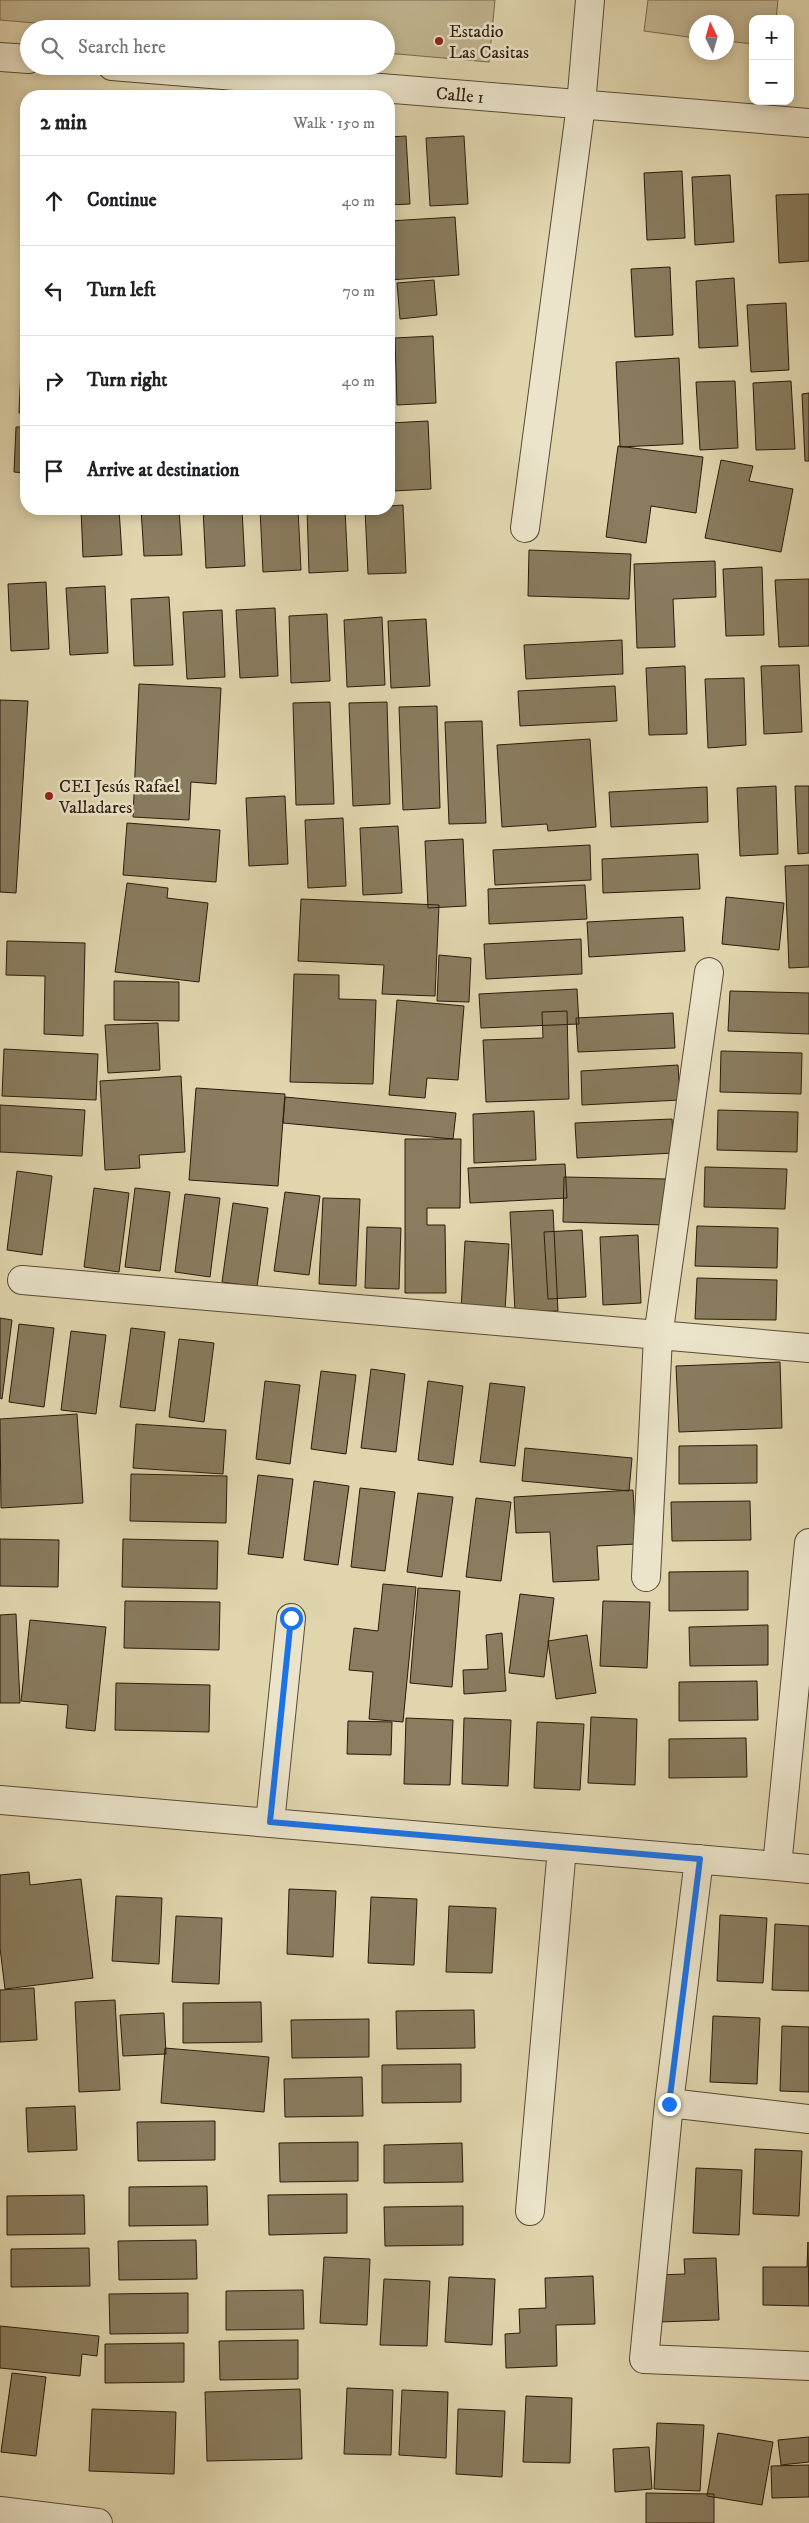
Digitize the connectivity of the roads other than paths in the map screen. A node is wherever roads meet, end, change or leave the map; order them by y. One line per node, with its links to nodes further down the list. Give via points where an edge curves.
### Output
1 (590, 0): 5 (street)
2 (0, 57): 3 (street)
3 (20, 58)
4 (220, 75): 5 (street, Calle 1)
5 (580, 105): 6 (street, Calle 1); 7 (street)
6 (809, 123)
7 (525, 528)
8 (709, 972): 10 (street)
9 (22, 1280): 10 (street)
10 (658, 1337): 11 (street); 13 (street)
11 (809, 1348)
12 (809, 1543): 19 (street)
13 (646, 1577)
14 (291, 1618): 16 (street)
15 (0, 1800): 16 (street)
16 (270, 1822): 17 (street)
17 (562, 1848): 18 (street); 23 (street)
18 (700, 1859): 19 (street); 21 (street)
19 (777, 1866): 20 (street)
20 (809, 1869)
21 (669, 2104): 22 (street); 24 (street, via 644,2359)
22 (809, 2119)
23 (530, 2211)
24 (809, 2366)
25 (0, 2511): 26 (street)
26 (98, 2523)

